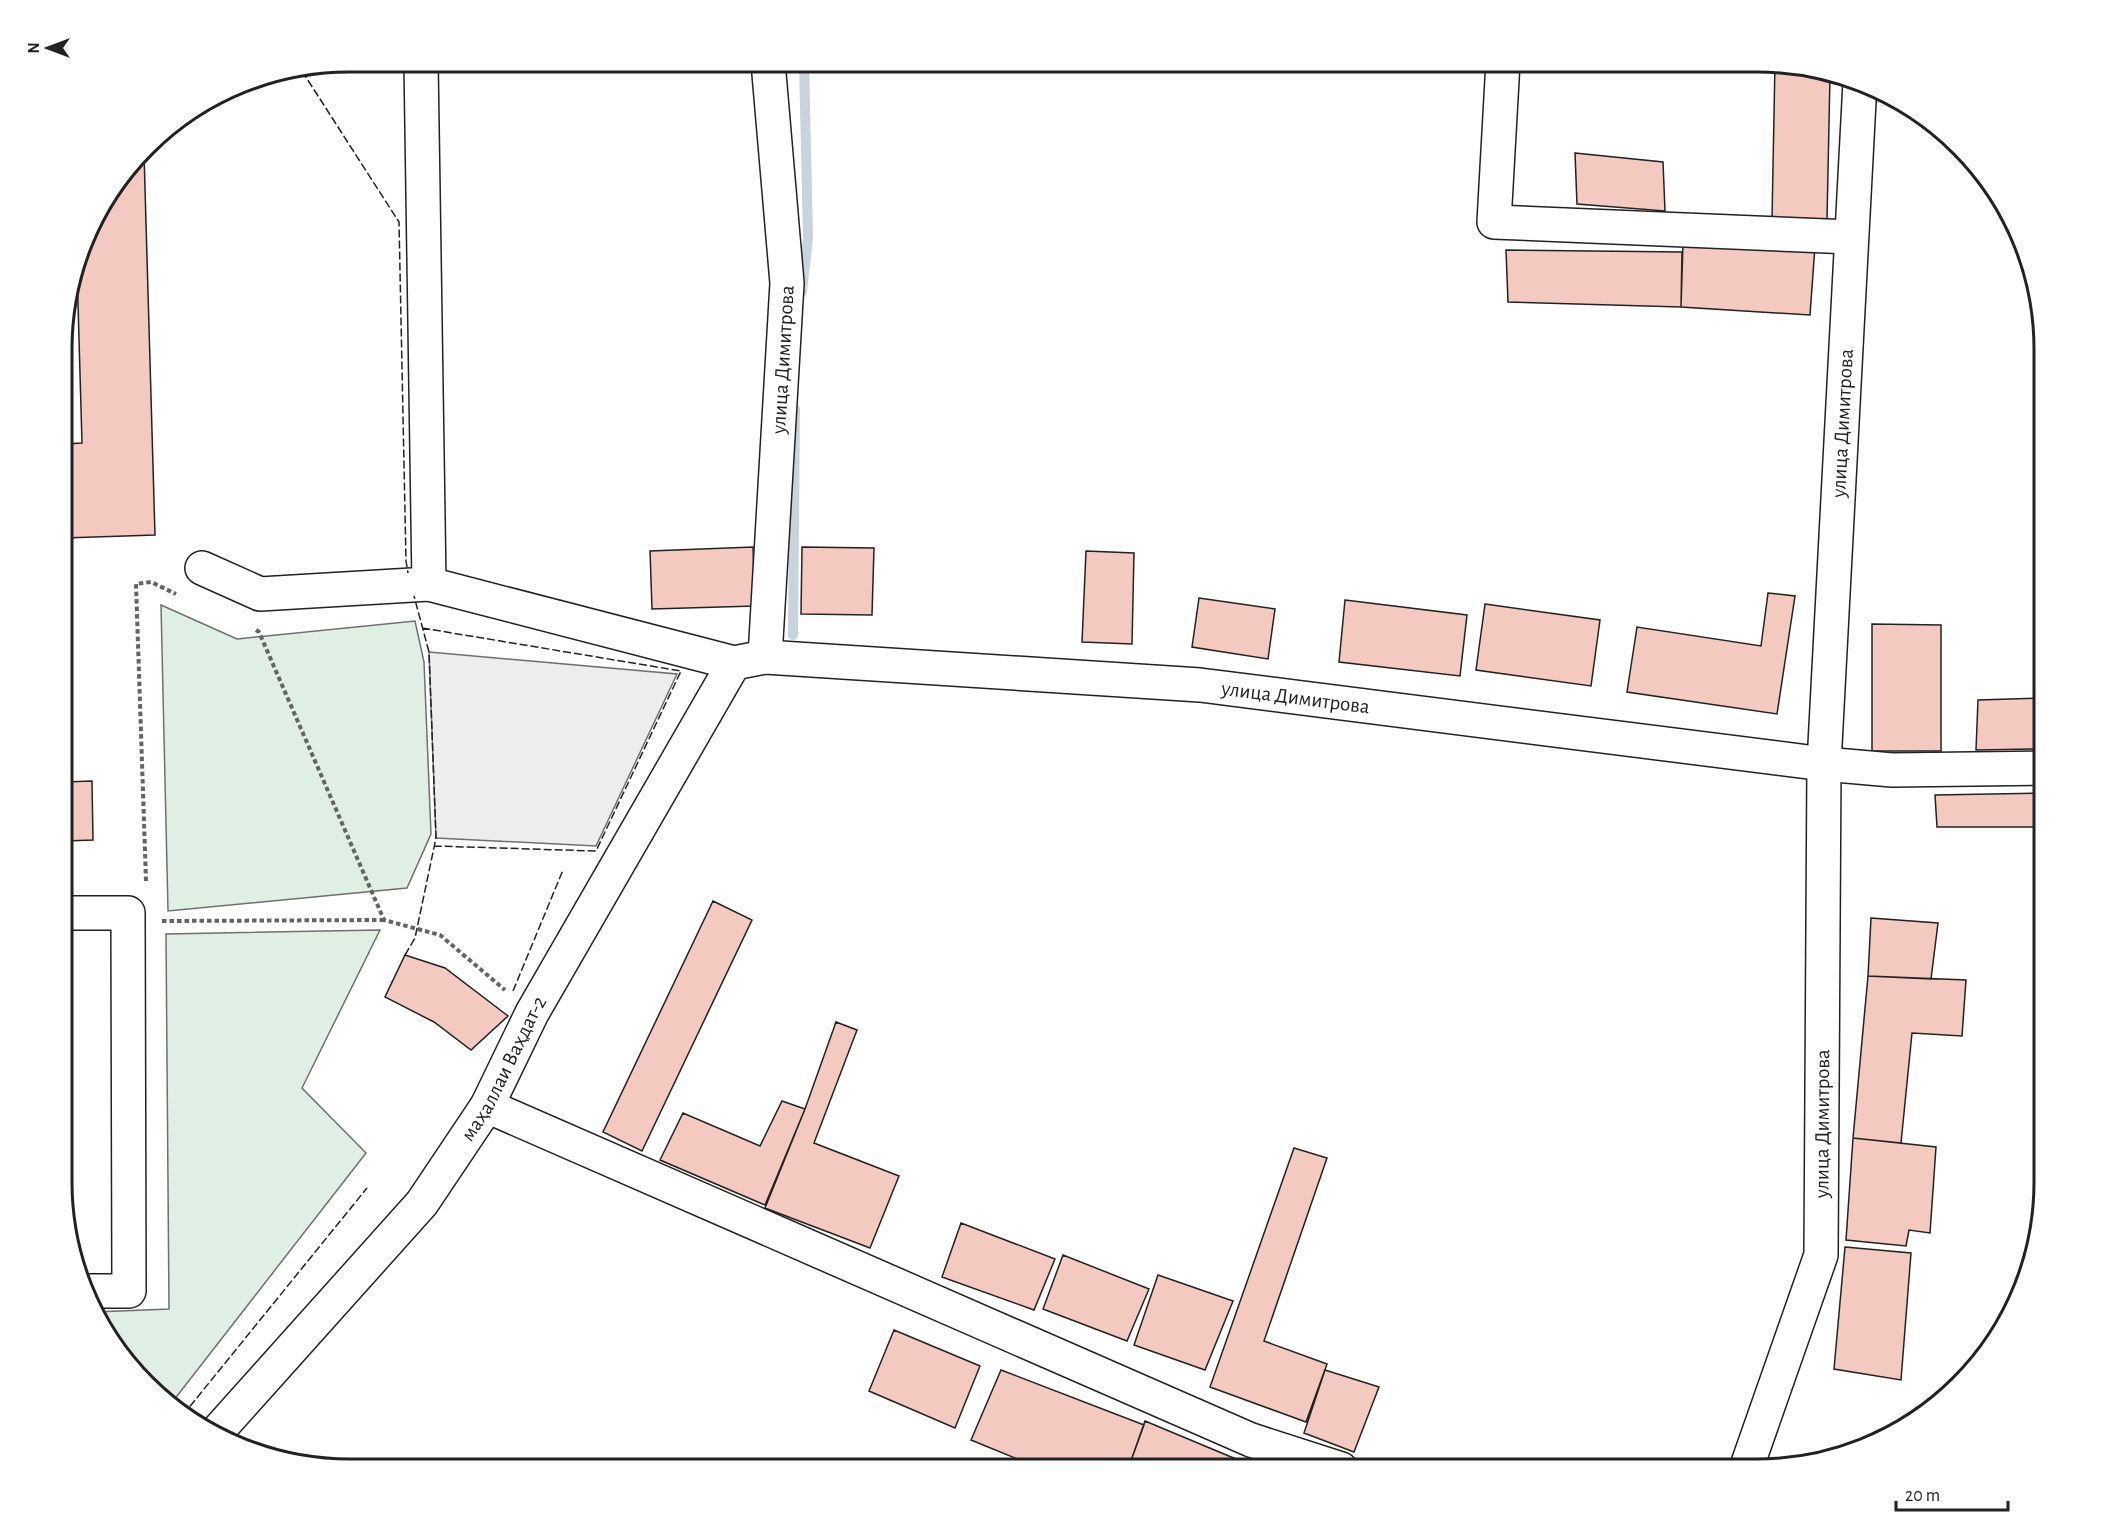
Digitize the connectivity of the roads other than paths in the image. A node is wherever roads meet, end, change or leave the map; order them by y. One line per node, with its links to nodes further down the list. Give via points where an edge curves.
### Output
1 (421, 72): 7 (street)
2 (769, 72): 8 (street, улица Димитрова, via 787,283)
3 (1502, 72): 5 (street, via 1494,222)
4 (1859, 92): 5 (street, улица Димитрова)
5 (1851, 237): 9 (street, улица Димитрова)
6 (202, 568): 7 (street, via 260,594)
7 (429, 584): 8 (street)
8 (750, 660): 9 (street, улица Димитрова, via 1200,685); 12 (street, маҳаллаи Ваҳдат-2, via 532,1013)
9 (1824, 764): 10 (street, улица Димитрова, via 1892,770); 16 (street, улица Димитрова, via 1821,1255)
10 (2034, 768)
11 (72, 913): 13 (street, via 128,913 129,1291)
12 (487, 1106): 14 (street, маҳаллаи Ваҳдат-2, via 422,1203); 15 (street, via 1251,1440)
13 (94, 1291)
14 (221, 1427)
15 (1310, 1459)
16 (1750, 1459)

